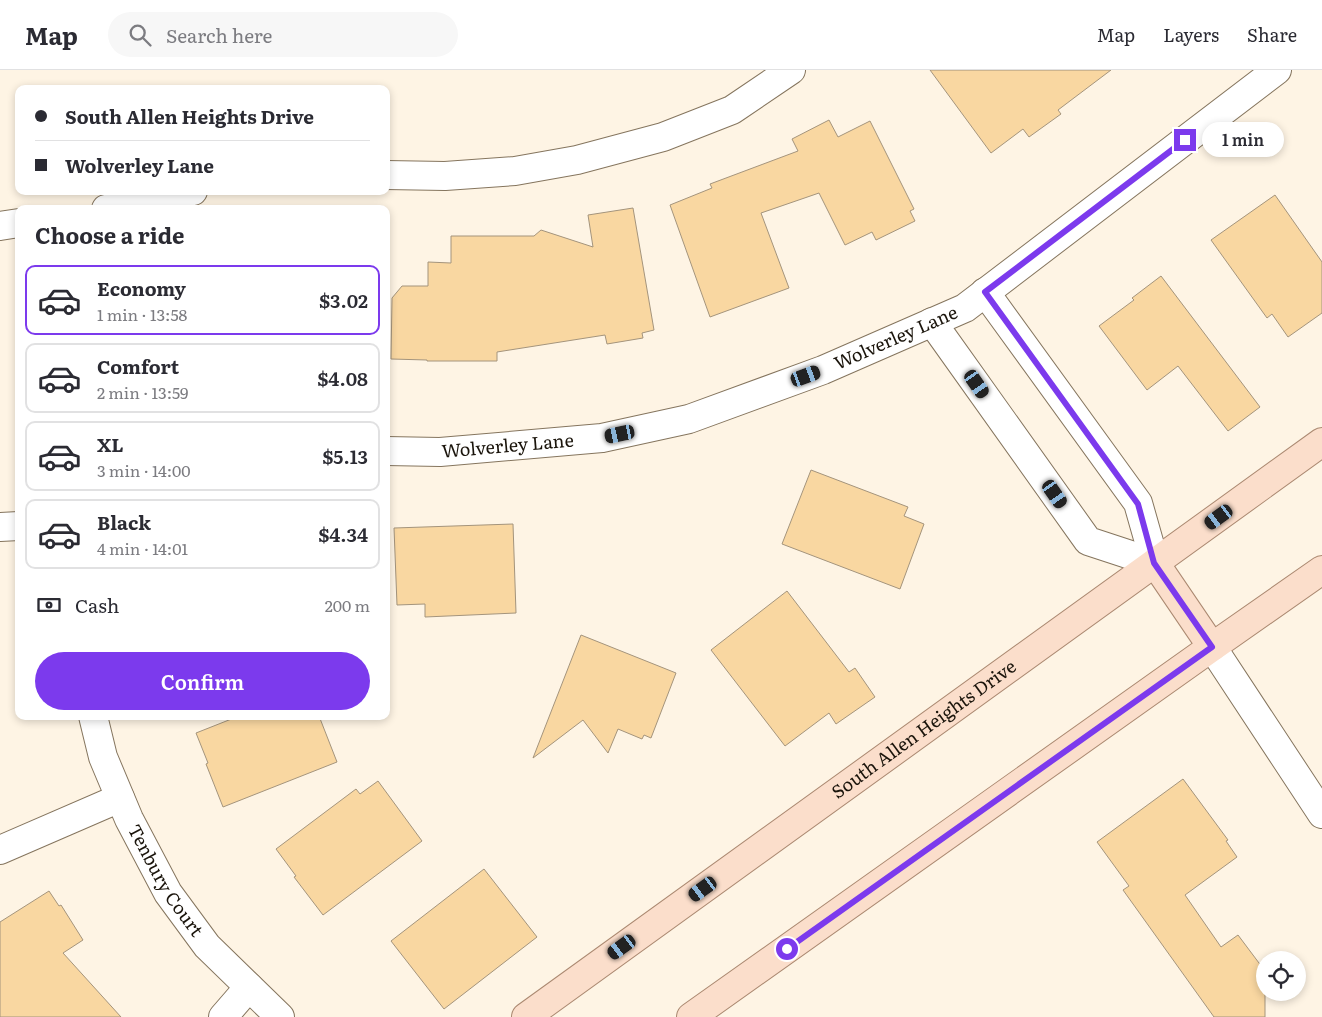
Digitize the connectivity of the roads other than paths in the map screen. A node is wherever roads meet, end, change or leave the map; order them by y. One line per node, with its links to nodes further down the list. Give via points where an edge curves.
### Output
1 (791, 70): 3 (street, via 732,110 663,137 577,160 516,171 445,176)
2 (1277, 70): 8 (street, Wolverley Lane)
3 (390, 175)
4 (174, 195): 5 (street)
5 (125, 205)
6 (15, 224): 7 (street)
7 (0, 226)
8 (985, 292): 9 (street, Wolverley Lane, via 965,308); 14 (street, via 1138,504)
9 (932, 322): 11 (street, Wolverley Lane, via 822,370 689,419 602,438 440,452); 14 (street, via 1088,541)
10 (1322, 442): 14 (main road, South Allen Heights Drive)
11 (390, 451)
12 (15, 526): 13 (street)
13 (0, 527)
14 (1154, 563): 16 (main road); 24 (main road, South Allen Heights Drive)
15 (1322, 570): 16 (main road)
16 (1212, 647): 19 (street); 25 (main road)
17 (94, 720): 18 (street, Tenbury Court, via 103,756)
18 (120, 798): 20 (street); 21 (street, Tenbury Court, via 168,892 207,946)
19 (1322, 814)
20 (0, 850)
21 (249, 987): 22 (street); 23 (street, Tenbury Court)
22 (223, 1017)
23 (280, 1017)
24 (526, 1017)
25 (691, 1017)

